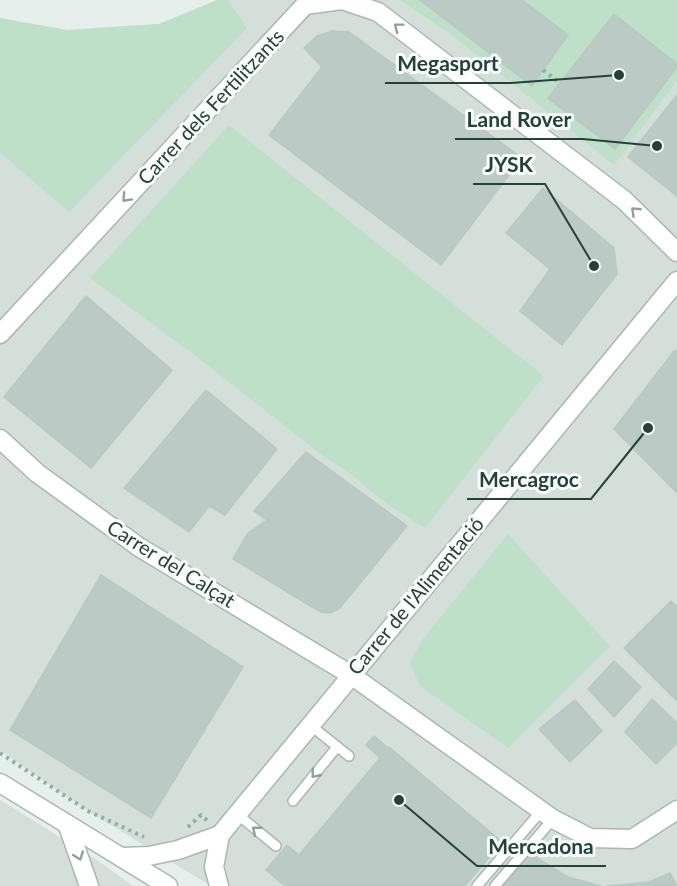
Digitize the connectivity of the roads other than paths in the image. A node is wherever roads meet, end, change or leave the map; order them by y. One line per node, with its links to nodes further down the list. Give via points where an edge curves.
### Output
1 (677, 252): 3 (street, Carrer dels Fertilitzants, one-way to 3, via 624,200 378,12 342,0 305,5)
2 (677, 281): 5 (street, Carrer de l'Alimentació)
3 (0, 334)
4 (0, 439): 5 (street, Carrer del Calçat, via 37,473 139,547)
5 (351, 675): 6 (street, Carrer de l'Alimentació); 13 (street, Carrer del Calçat)
6 (310, 725): 7 (lane); 12 (street, Carrer de l'Alimentació)
7 (337, 747): 8 (lane); 10 (lane, one-way to 10)
8 (348, 756)
9 (0, 783): 14 (street)
10 (293, 801)
11 (677, 810): 13 (street, Carrer del Calçat, via 632,839 590,838)
12 (237, 814): 15 (street, Carrer de l'Alimentació); 16 (lane, one-way to 12)
13 (547, 815): 21 (lane); 22 (lane)
14 (68, 826): 17 (street); 18 (street, one-way to 18)
15 (221, 834): 17 (street, via 178,850); 20 (street, via 214,867)
16 (276, 846)
17 (122, 857): 19 (street)
18 (89, 886)
19 (168, 886)
20 (219, 886)
21 (477, 886)
22 (495, 886)

